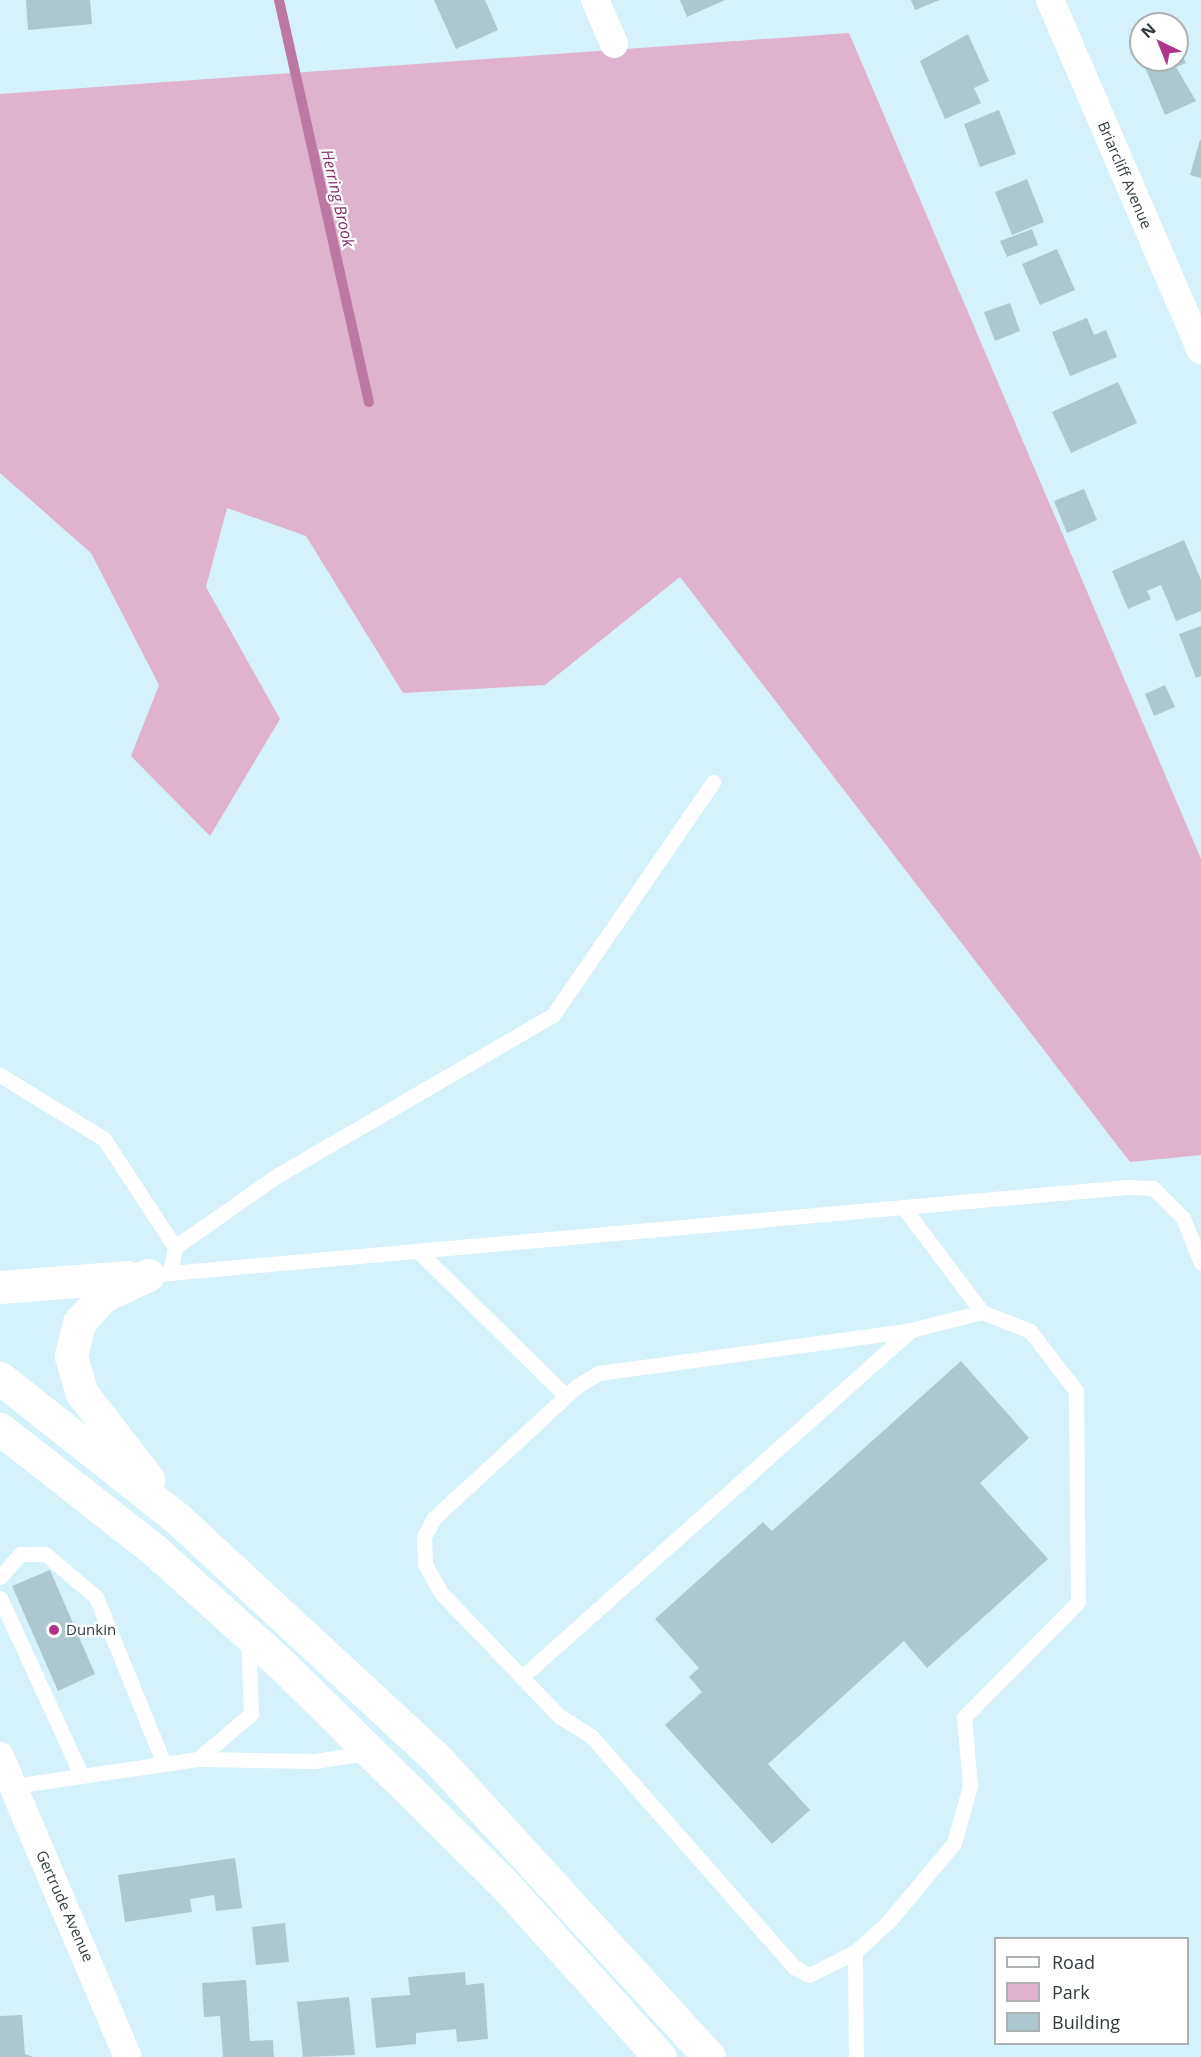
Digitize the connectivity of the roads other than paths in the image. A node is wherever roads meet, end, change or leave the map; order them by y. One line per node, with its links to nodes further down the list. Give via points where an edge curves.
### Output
1 (595, 0): 3 (street)
2 (1050, 0): 4 (street, Briarcliff Avenue)
3 (614, 44)
4 (1190, 293): 5 (street, Briarcliff Avenue)
5 (1201, 350)
6 (713, 782): 9 (lane, via 553,1015 278,1175)
7 (0, 1075): 9 (lane, via 104,1139)
8 (903, 1207): 10 (lane); 11 (lane, via 1154,1188 1183,1218); 14 (lane)
9 (175, 1247): 12 (lane)
10 (418, 1251): 12 (lane); 17 (lane)
11 (1201, 1263)
12 (159, 1273): 13 (highway); 19 (highway, via 103,1296 79,1323 71,1356 81,1392)
13 (0, 1287)
14 (982, 1312): 15 (lane); 30 (lane, via 1030,1331 1076,1391 1078,1602 964,1717 970,1786 954,1843 889,1922)
15 (911, 1330): 17 (lane, via 616,1368 599,1373); 23 (lane)
16 (0, 1378): 19 (highway)
17 (566, 1396): 23 (lane, via 434,1518 424,1536 425,1564 441,1593)
18 (6, 1437): 22 (highway, via 153,1550)
19 (178, 1519): 33 (highway, via 438,1760)
20 (0, 1577): 27 (lane, via 20,1554 45,1554 96,1597)
21 (0, 1598): 28 (lane)
22 (248, 1635): 24 (highway); 26 (lane, via 251,1714)
23 (522, 1677): 30 (lane, via 560,1717 591,1736 794,1967 809,1975)
24 (374, 1753): 26 (lane, via 314,1761); 32 (highway, via 504,1884)
25 (0, 1756): 29 (street, Gertrude Avenue)
26 (198, 1760): 27 (lane)
27 (164, 1764): 28 (lane)
28 (82, 1776): 29 (lane)
29 (13, 1786): 31 (street, Gertrude Avenue)
30 (855, 1952): 34 (lane)
31 (128, 2057)
32 (660, 2057)
33 (709, 2057)
34 (856, 2057)

